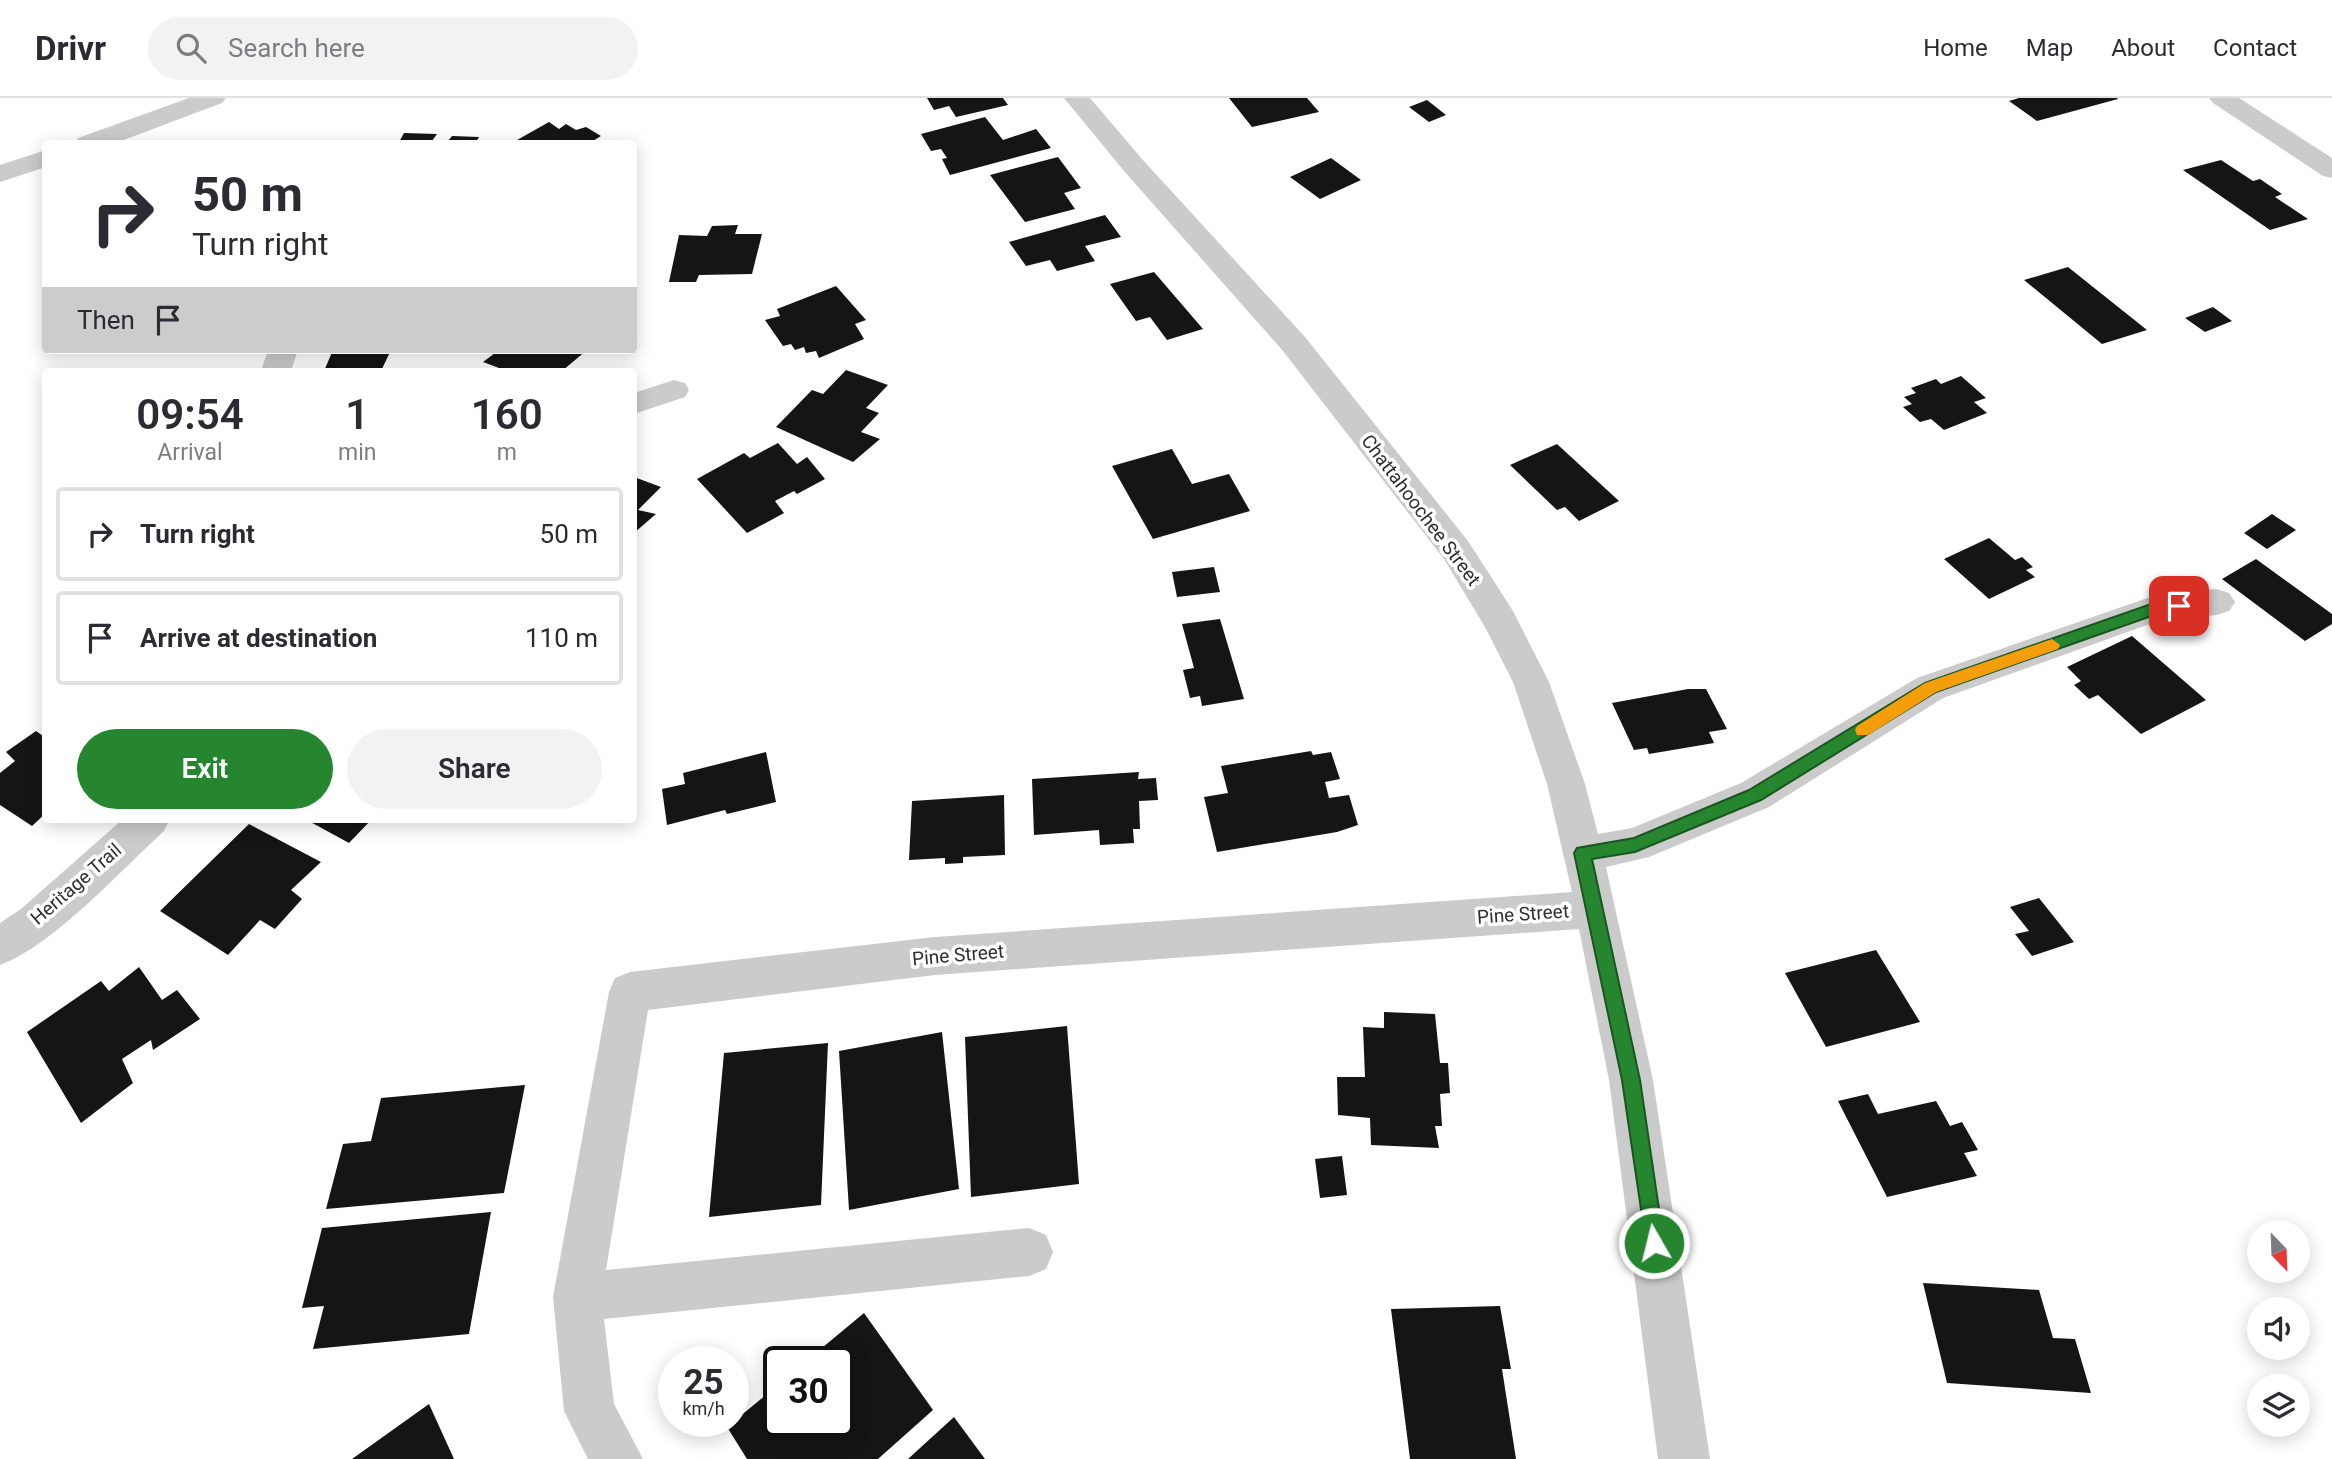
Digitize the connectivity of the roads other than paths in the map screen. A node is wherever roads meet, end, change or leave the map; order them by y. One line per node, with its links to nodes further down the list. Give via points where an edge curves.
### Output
1 (213, 98): 4 (street)
2 (1077, 98): 12 (street, Chattahoochee Street, via 1294,344 1456,550 1531,682 1566,784)
3 (2221, 98): 6 (street)
4 (98, 140)
5 (42, 159): 7 (street)
6 (2332, 170)
7 (0, 174)
8 (674, 390): 9 (street)
9 (637, 403)
10 (2217, 603): 12 (street, via 2159,607 1930,688 1755,795 1635,845)
11 (146, 823): 14 (street, Heritage Trail, via 36,922)
12 (1583, 853): 13 (street, Chattahoochee Street)
13 (1596, 909): 16 (street, Pine Street, via 935,956 630,992); 18 (street, Chattahoochee Street, via 1631,1080)
14 (0, 946)
15 (1029, 1252): 16 (street)
16 (577, 1297): 17 (street, Pine Street, via 589,1411)
17 (617, 1459)
18 (1684, 1459)

